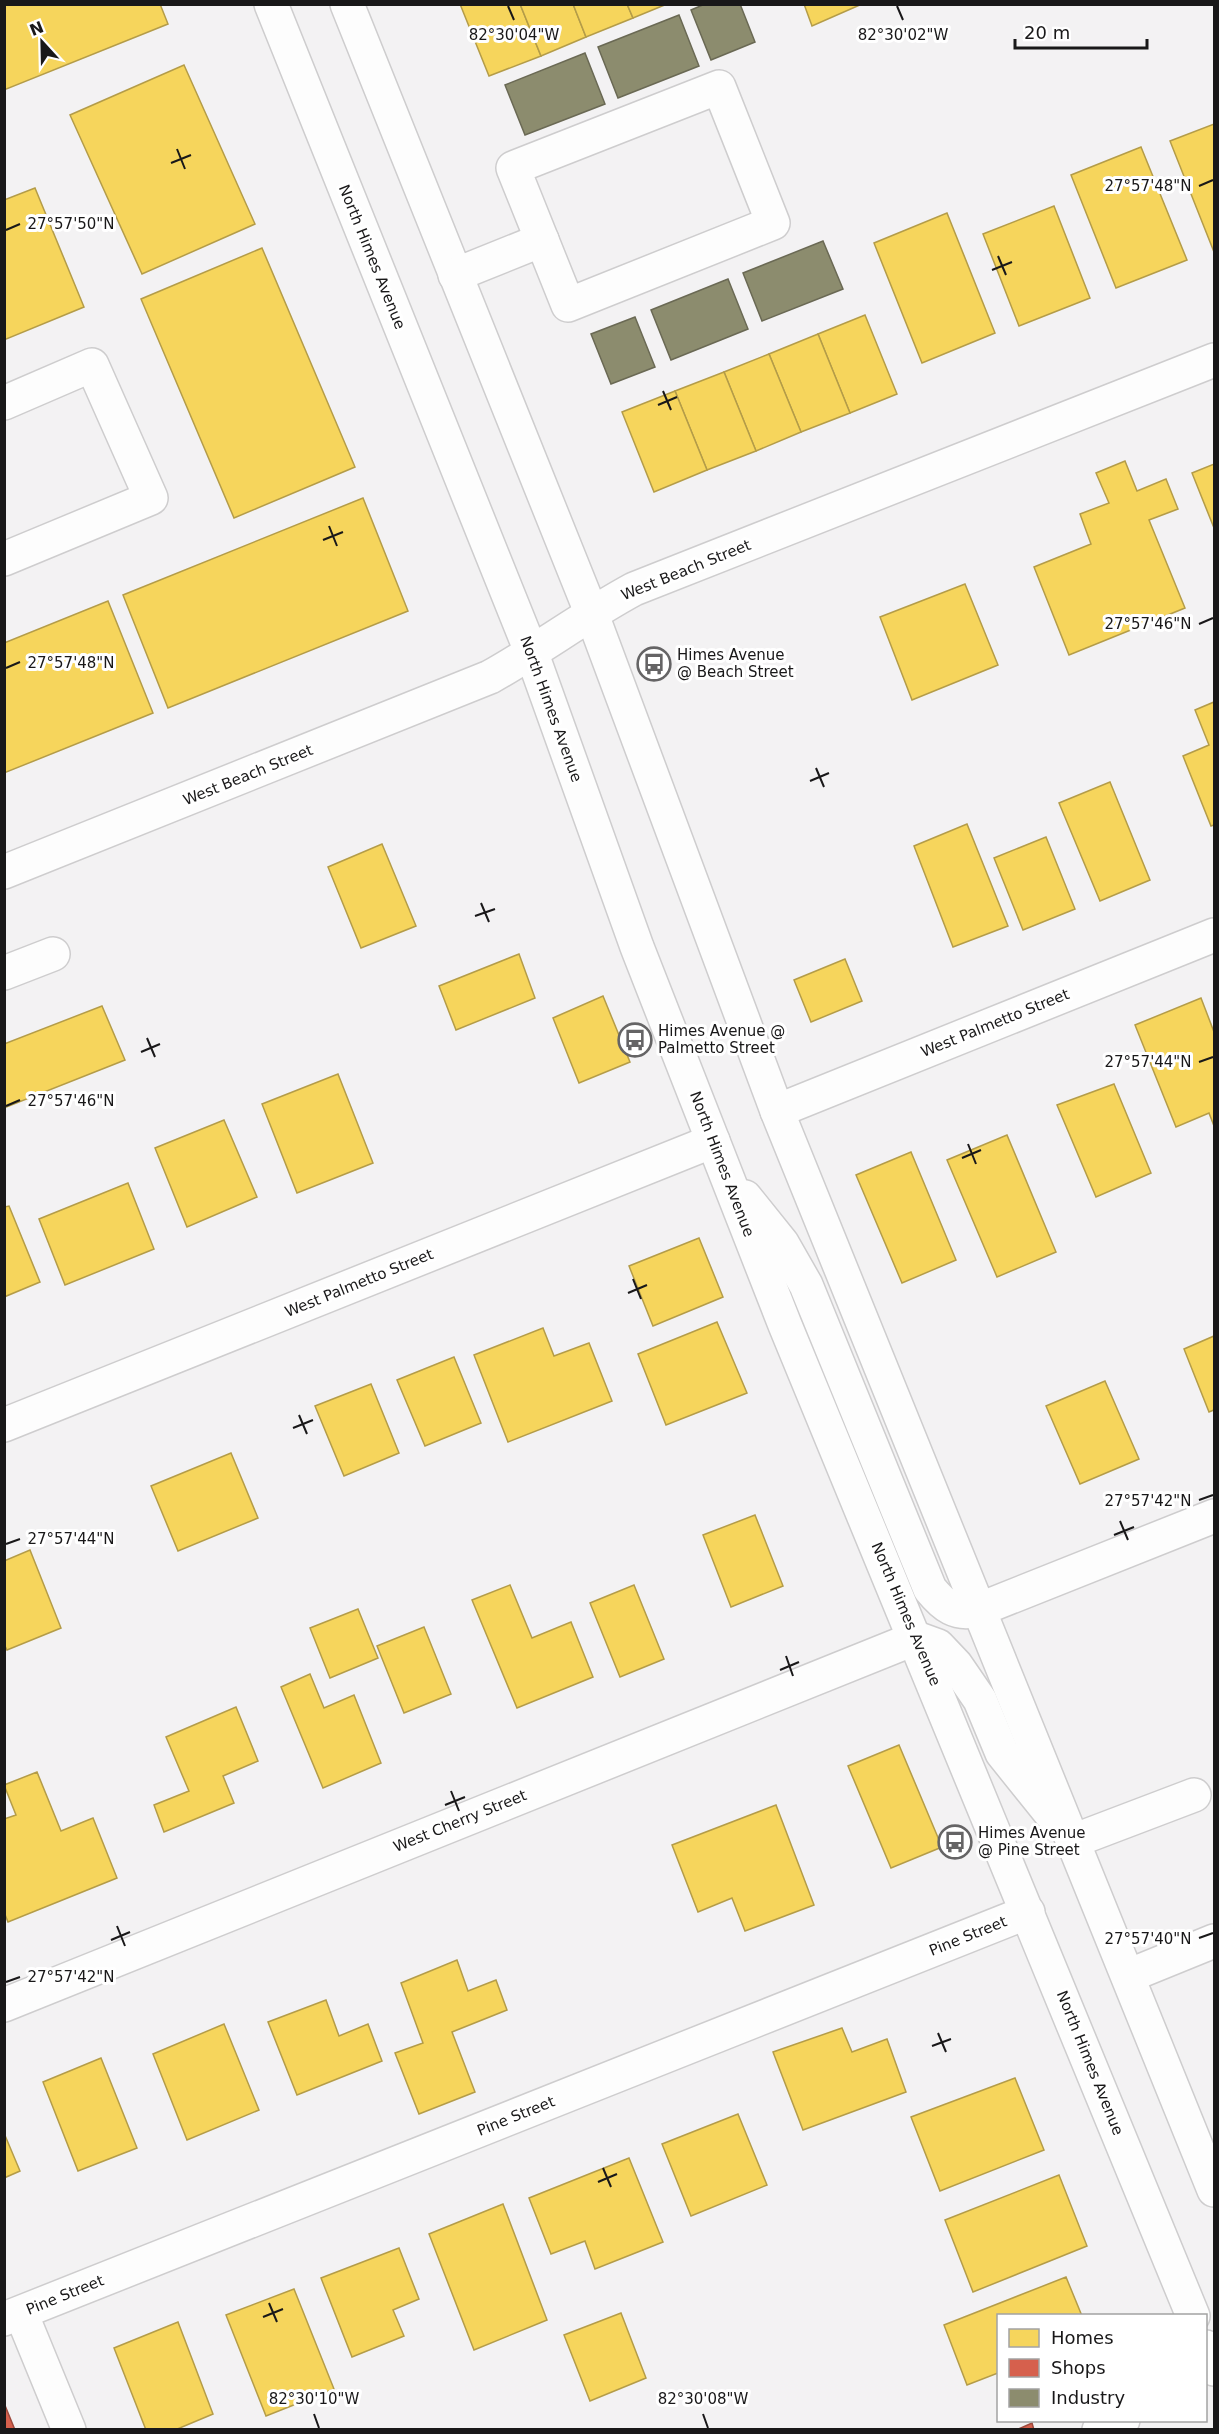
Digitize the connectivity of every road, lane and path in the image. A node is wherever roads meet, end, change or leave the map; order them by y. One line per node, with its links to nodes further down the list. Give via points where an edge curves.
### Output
1 (271, 4): 9 (street, North Himes Avenue)
2 (347, 4): 4 (street)
3 (542, 240): 3 (street, via 513,168 719,87 773,223 568,305); 4 (street)
4 (455, 274): 8 (street)
5 (1215, 360): 8 (street, West Beach Street, via 634,589)
6 (4, 403): 7 (street, via 92,364 151,498)
7 (4, 559)
8 (591, 612): 9 (street, West Beach Street); 14 (street)
9 (532, 654): 10 (street, West Beach Street, via 490,677); 15 (street, North Himes Avenue, via 637,947)
10 (4, 872)
11 (1215, 935): 14 (street, West Palmetto Street)
12 (53, 954): 13 (street)
13 (4, 973)
14 (777, 1111): 19 (street)
15 (713, 1141): 16 (street, North Himes Avenue); 17 (street, West Palmetto Street)
16 (727, 1177): 19 (street, via 782,1243 806,1285 930,1589 952,1610); 20 (street, North Himes Avenue)
17 (4, 1425)
18 (1215, 1516): 19 (street)
19 (978, 1610): 22 (street)
20 (916, 1638): 22 (street, via 938,1646 956,1665 980,1700 1002,1753); 23 (street, North Himes Avenue); 26 (street, West Cherry Street)
21 (1194, 1795): 22 (street)
22 (1073, 1841): 25 (street)
23 (1028, 1912): 28 (street, North Himes Avenue); 29 (street, Pine Street)
24 (1215, 1941): 25 (street)
25 (1128, 1976): 27 (street)
26 (4, 2005)
27 (1215, 2190)
28 (1192, 2314)
29 (13, 2316): 33 (street)
30 (1207, 2349): 31 (street)
31 (1215, 2369)
32 (1120, 2422): 34 (street)
33 (69, 2430)
34 (1099, 2430)

